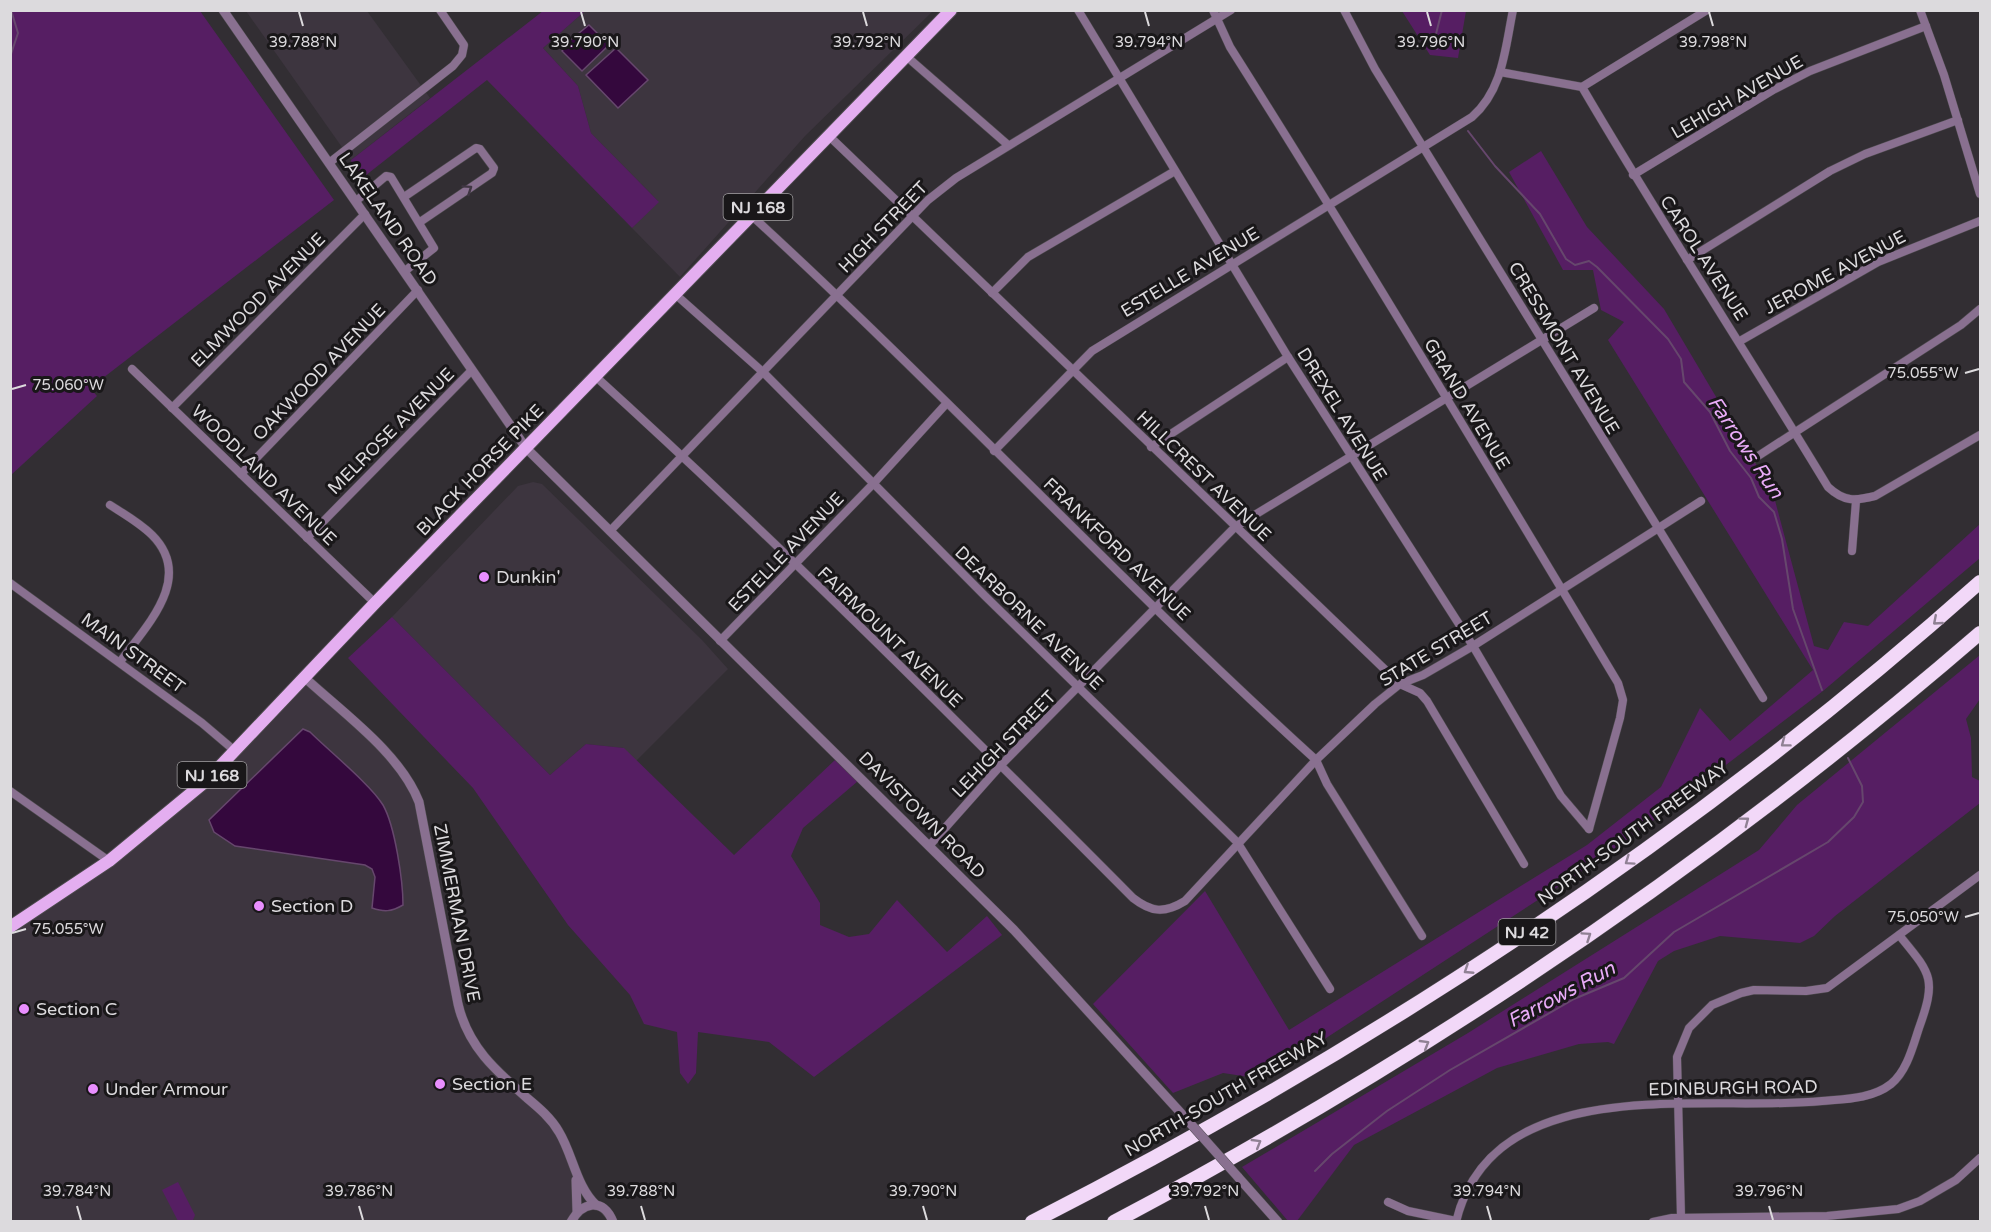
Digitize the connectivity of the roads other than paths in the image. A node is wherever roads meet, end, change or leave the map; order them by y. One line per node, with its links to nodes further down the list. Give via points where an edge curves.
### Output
1 (223, 10): 20 (street, LAKELAND ROAD)
2 (440, 10): 20 (street, via 464,45 462,55 439,78)
3 (951, 10): 12 (main road, BLACK HORSE PIKE / NJ 168)
4 (1078, 10): 14 (street, DREXEL AVENUE)
5 (1231, 10): 10 (street, HIGH STREET)
6 (1344, 10): 19 (street, CRESSMONT AVENUE, via 1375,69)
7 (1513, 10): 13 (street, ESTELLE AVENUE)
8 (1707, 10): 15 (street)
9 (1920, 10): 11 (street)
10 (1216, 14): 14 (street, HIGH STREET); 26 (street, GRAND AVENUE, via 1230,47)
11 (1926, 26): 16 (street); 22 (street, LEHIGH AVENUE, via 1810,71)
12 (906, 56): 17 (main road, BLACK HORSE PIKE / NJ 168); 18 (street)
13 (1500, 72): 15 (street); 19 (street, ESTELLE AVENUE, via 1484,107)
14 (1120, 77): 18 (street, HIGH STREET); 21 (street, DREXEL AVENUE)
15 (1582, 87): 22 (street, CAROL AVENUE)
16 (1958, 120): 23 (street); 32 (street, via 1830,171)
17 (828, 135): 28 (main road, BLACK HORSE PIKE / NJ 168); 29 (street, HILLCREST AVENUE)
18 (1008, 145): 29 (street, HIGH STREET, via 956,178)
19 (1425, 147): 26 (street, ESTELLE AVENUE); 41 (street, CRESSMONT AVENUE)
20 (329, 163): 25 (street, LAKELAND ROAD)
21 (1175, 171): 33 (street, DREXEL AVENUE); 36 (street, via 1028,257)
22 (1634, 175): 32 (street, CAROL AVENUE)
23 (1980, 194)
24 (404, 197): 25 (street, via 388,176); 31 (street); 31 (street, one-way to 24, via 494,168 476,148)
25 (356, 201): 27 (street, LAKELAND ROAD)
26 (1330, 205): 33 (street, ESTELLE AVENUE); 49 (street, GRAND AVENUE)
27 (365, 214): 34 (street, LAKELAND ROAD); 51 (street, ELMWOOD AVENUE)
28 (751, 215): 37 (main road, BLACK HORSE PIKE / NJ 168); 38 (street, FRANKFORD AVENUE)
29 (912, 216): 36 (street, HILLCREST AVENUE); 38 (street, HIGH STREET)
30 (1980, 221): 42 (street, JEROME AVENUE, via 1878,262)
31 (420, 222): 34 (street, via 434,248)
32 (1687, 260): 42 (street, CAROL AVENUE)
33 (1232, 264): 43 (street, DREXEL AVENUE); 44 (street, ESTELLE AVENUE, via 1116,334)
34 (405, 271): 35 (street, LAKELAND ROAD)
35 (418, 290): 46 (street, LAKELAND ROAD); 60 (street, OAKWOOD AVENUE)
36 (992, 293): 44 (street, HILLCREST AVENUE)
37 (675, 294): 47 (street, DEARBORNE AVENUE); 48 (main road, BLACK HORSE PIKE / NJ 168)
38 (838, 295): 47 (street, HIGH STREET); 50 (street, FRANKFORD AVENUE)
39 (1594, 308): 41 (street, LEHIGH STREET)
40 (1980, 309): 52 (street)
41 (1542, 340): 49 (street, LEHIGH STREET); 66 (street, CRESSMONT AVENUE)
42 (1740, 341): 52 (street, CAROL AVENUE)
43 (1288, 357): 54 (street); 58 (street, DREXEL AVENUE)
44 (1073, 368): 54 (street, HILLCREST AVENUE); 56 (street, ESTELLE AVENUE)
45 (132, 369): 51 (street, WOODLAND AVENUE)
46 (472, 370): 55 (street, LAKELAND ROAD); 68 (street, MELROSE AVENUE)
47 (764, 373): 57 (street, HIGH STREET); 61 (street, DEARBORNE AVENUE)
48 (595, 376): 55 (main road, BLACK HORSE PIKE / NJ 168); 57 (street, FAIRMOUNT AVENUE)
49 (1446, 399): 58 (street, LEHIGH STREET); 73 (street, GRAND AVENUE)
50 (946, 404): 56 (street, FRANKFORD AVENUE); 61 (street, ESTELLE AVENUE)
51 (172, 408): 60 (street, WOODLAND AVENUE)
52 (1796, 433): 59 (street); 63 (street, CAROL AVENUE, via 1828,487 1845,500)
53 (1980, 435): 63 (street, via 1875,496)
54 (1151, 447): 65 (street, HILLCREST AVENUE)
55 (526, 448): 67 (street, DAVISTOWN ROAD); 74 (main road, BLACK HORSE PIKE / NJ 168)
56 (994, 451): 75 (street, FRANKFORD AVENUE)
57 (683, 456): 67 (street, HIGH STREET); 70 (street, FAIRMOUNT AVENUE)
58 (1350, 456): 65 (street, LEHIGH STREET); 78 (street, DREXEL AVENUE)
59 (1755, 458)
60 (241, 474): 68 (street, WOODLAND AVENUE)
61 (873, 484): 70 (street, ESTELLE AVENUE); 82 (street, DEARBORNE AVENUE)
62 (1701, 501): 66 (street, STATE STREET)
63 (1856, 501): 69 (street)
64 (110, 505): 79 (street, via 159,543 170,575 162,602)
65 (1235, 527): 75 (street, LEHIGH STREET); 81 (street, HILLCREST AVENUE)
66 (1659, 530): 73 (street, STATE STREET); 83 (street, CRESSMONT AVENUE)
67 (610, 531): 77 (street, DAVISTOWN ROAD)
68 (307, 538): 74 (street, WOODLAND AVENUE)
69 (1852, 551)
70 (794, 565): 77 (street, ESTELLE AVENUE); 86 (street, FAIRMOUNT AVENUE)
71 (1980, 582): 109 (highway, NORTH-SOUTH FREEWAY / NJ 42, one-way to 109, via 1845,699 1538,926 1197,1135)
72 (10, 583): 79 (street, MAIN STREET)
73 (1562, 589): 78 (street, STATE STREET); 88 (street, GRAND AVENUE, via 1622,692 1620,718)
74 (375, 603): 80 (main road, BLACK HORSE PIKE / NJ 168)
75 (1156, 607): 82 (street, LEHIGH STREET); 85 (street, FRANKFORD AVENUE)
76 (1980, 633): 110 (highway, NJ 42, one-way to 76, via 1209,1171 1444,1033 1622,913 1806,776)
77 (720, 641): 90 (street, DAVISTOWN ROAD)
78 (1473, 646): 81 (street, STATE STREET); 88 (street, DREXEL AVENUE, via 1561,796)
79 (120, 662): 84 (street, MAIN STREET)
80 (304, 677): 84 (main road, BLACK HORSE PIKE / NJ 168); 101 (street, ZIMMERMAN DRIVE, via 392,759 409,782 421,811 464,1027 483,1057 552,1121)
81 (1400, 684): 85 (street, STATE STREET); 92 (street, HILLCREST AVENUE, via 1420,693 1427,701)
82 (1080, 688): 86 (street, LEHIGH STREET); 89 (street, DEARBORNE AVENUE)
83 (1762, 698)
84 (235, 751): 91 (main road, BLACK HORSE PIKE / NJ 168, via 176,807)
85 (1316, 760): 89 (street, STATE STREET); 97 (street, FRANKFORD AVENUE)
86 (1001, 765): 90 (street, LEHIGH STREET); 94 (street, FAIRMOUNT AVENUE, via 1133,898 1152,910)
87 (10, 791): 91 (street)
88 (1588, 829)
89 (1237, 842): 94 (street, STATE STREET, via 1185,901); 98 (street, DEARBORNE AVENUE)
90 (929, 846): 111 (street, DAVISTOWN ROAD, bridge, via 1014,930)
91 (110, 861): 95 (main road, BLACK HORSE PIKE / NJ 168)
92 (1524, 864)
93 (1980, 875): 96 (street)
94 (1167, 910)
95 (10, 927)
96 (1899, 935): 99 (street, via 1827,988 1754,990 1712,1005 1689,1028 1679,1047); 99 (street, EDINBURGH ROAD, via 1925,966 1931,989 1908,1058 1891,1084 1861,1097 1817,1102)
97 (1422, 936)
98 (1330, 989)
99 (1678, 1105): 105 (street); 112 (street, EDINBURGH ROAD, via 1634,1105 1579,1113 1545,1122 1512,1139 1488,1158 1471,1182)
100 (1980, 1158): 106 (street, via 1956,1180 1913,1204)
101 (572, 1160): 103 (street, ZIMMERMAN DRIVE, via 586,1194); 104 (street, ZIMMERMAN DRIVE)
102 (1388, 1203): 112 (street)
103 (596, 1205): 104 (street); 108 (street, ZIMMERMAN DRIVE, via 607,1211)
104 (577, 1211): 107 (street)
105 (1681, 1217): 106 (street); 113 (street)
106 (1827, 1219)
107 (571, 1221)
108 (613, 1221)
109 (1032, 1221)
110 (1114, 1221)
111 (1278, 1221)
112 (1456, 1221)
113 (1653, 1221)

